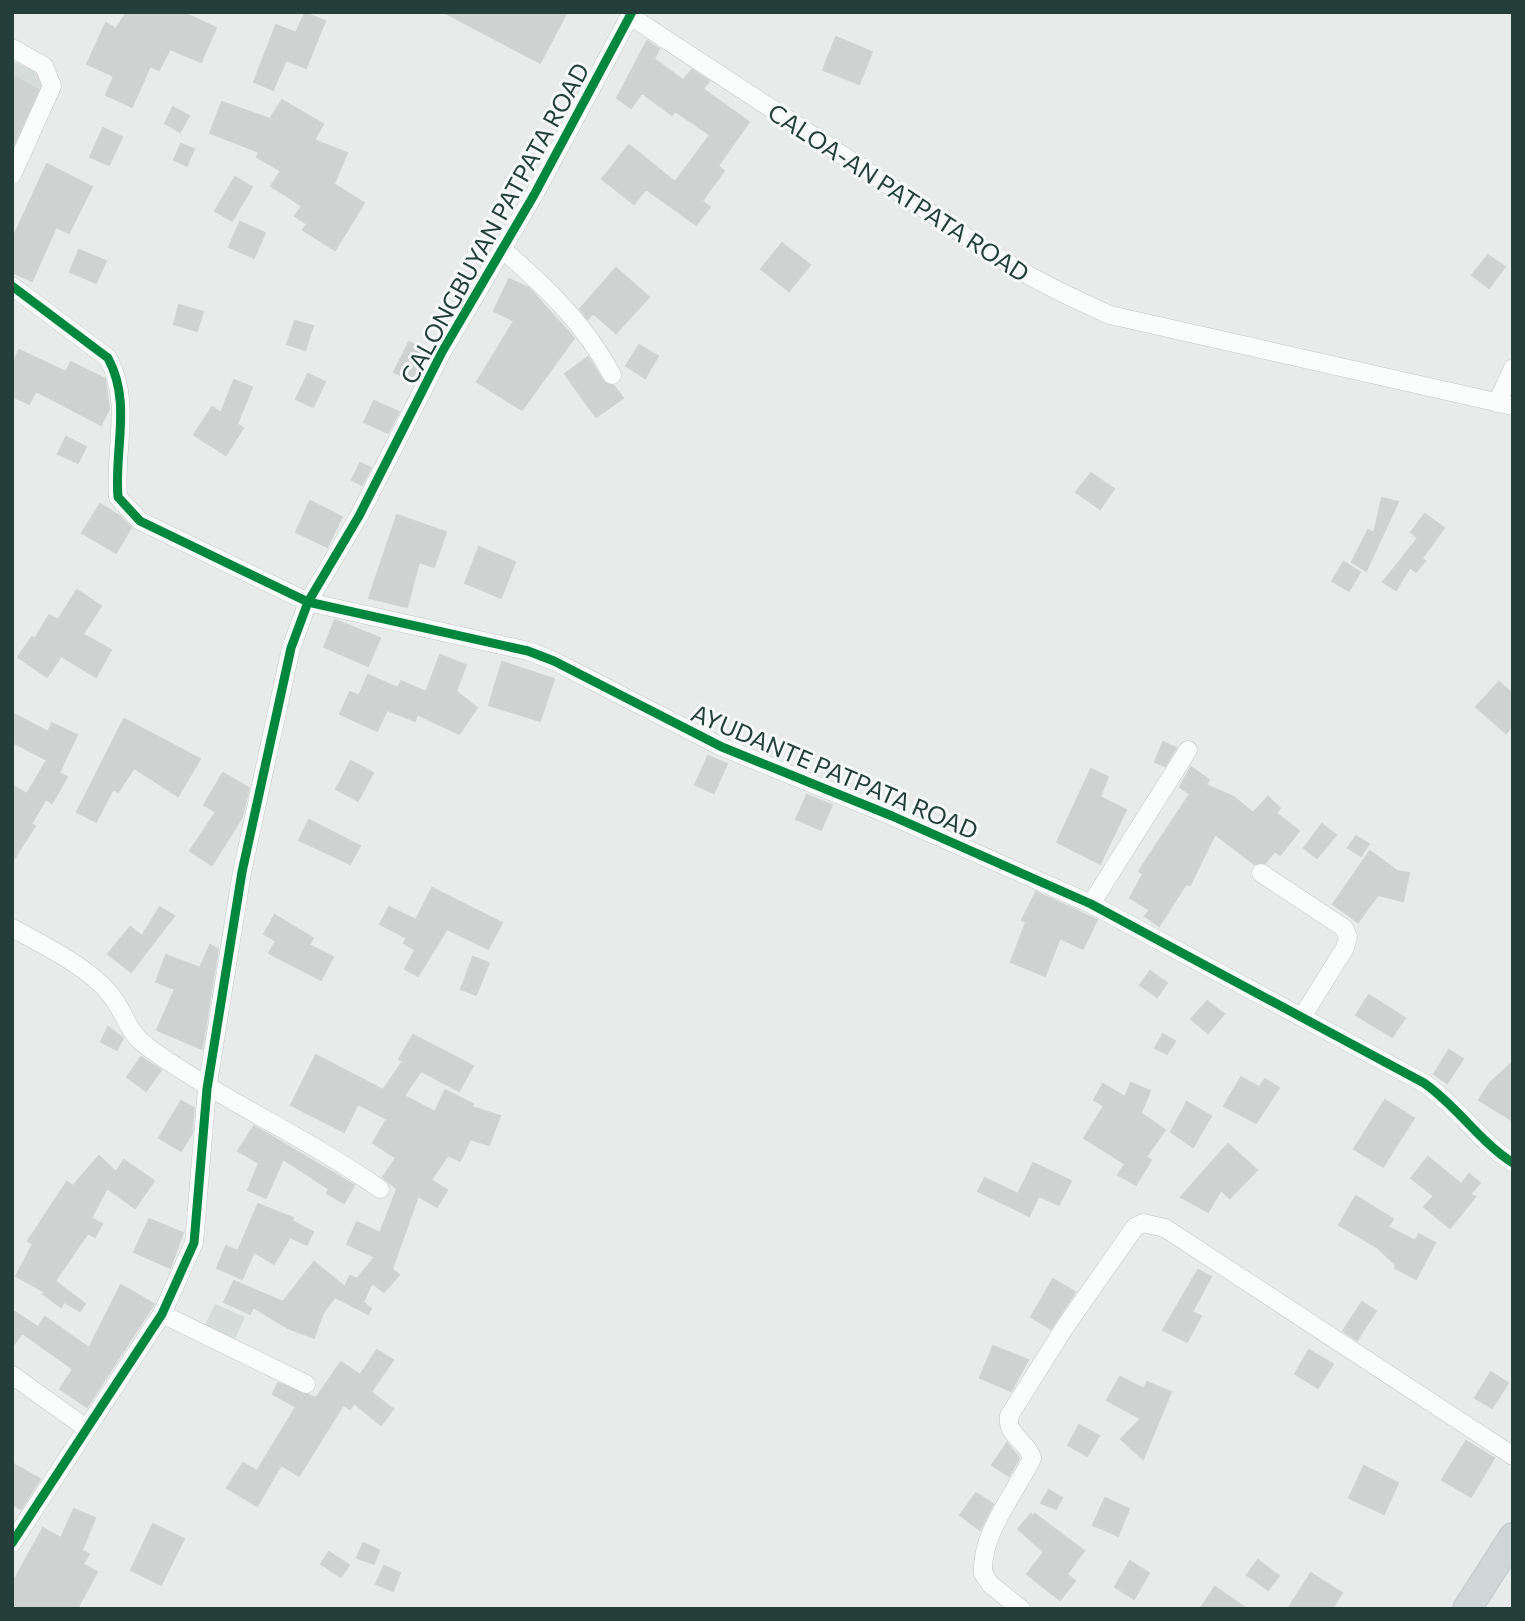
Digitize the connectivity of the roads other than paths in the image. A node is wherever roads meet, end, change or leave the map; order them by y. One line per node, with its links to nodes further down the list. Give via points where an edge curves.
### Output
1 (631, 14): 4 (street, CALONGBUYAN PATPATA ROAD); 8 (street, CALOA-AN PATPATA ROAD, via 1004,264 1064,295 1110,315 1186,334)
2 (12, 48): 3 (street, via 44,66 51,86)
3 (12, 175)
4 (502, 248): 7 (street, via 579,322); 9 (street, CALONGBUYAN PATPATA ROAD, via 442,352 359,516)
5 (12, 286): 9 (street, AYUDANTE PATPATA ROAD, via 108,358 117,375 123,415 117,483 124,506 140,521)
6 (1513, 368): 8 (street)
7 (612, 375)
8 (1505, 404)
9 (307, 602): 12 (street, AYUDANTE PATPATA ROAD, via 528,651 554,661 733,752); 15 (street, CALONGBUYAN PATPATA ROAD, via 291,649 242,872)
10 (1188, 750): 12 (street)
11 (1261, 873): 14 (street, via 1344,928 1348,937)
12 (1091, 904): 14 (street, AYUDANTE PATPATA ROAD)
13 (12, 928): 15 (street, via 101,983 135,1037)
14 (1301, 1017): 16 (street, AYUDANTE PATPATA ROAD, via 1424,1083 1450,1101)
15 (207, 1089): 17 (street, via 293,1132); 18 (street, CALONGBUYAN PATPATA ROAD, via 196,1233)
16 (1513, 1163)
17 (380, 1189)
18 (162, 1314): 20 (street); 21 (street, CALONGBUYAN PATPATA ROAD)
19 (12, 1375): 21 (street)
20 (306, 1384)
21 (86, 1428): 24 (street, CALONGBUYAN PATPATA ROAD)
22 (1513, 1456): 25 (street, via 1165,1228 1143,1223 1135,1227 1073,1316 1009,1416 1011,1432 1032,1458 989,1543 983,1573)
23 (1513, 1536): 26 (main road)
24 (12, 1543)
25 (1021, 1609)
26 (1467, 1609)

